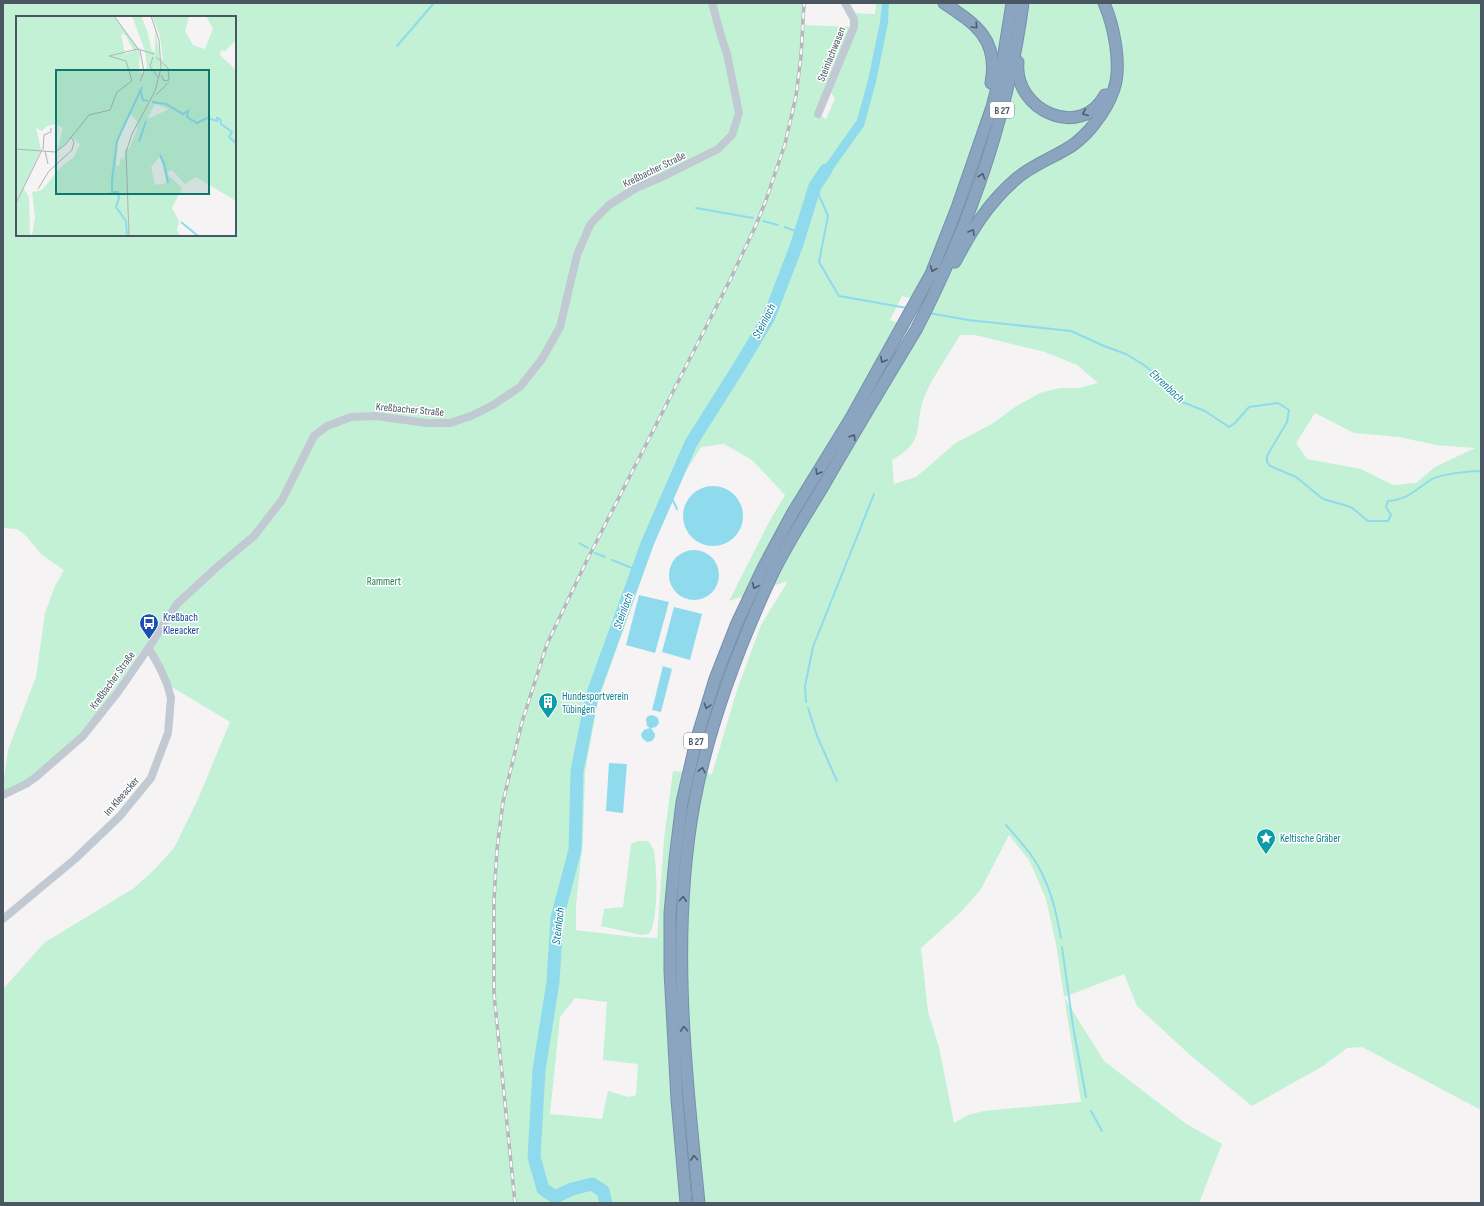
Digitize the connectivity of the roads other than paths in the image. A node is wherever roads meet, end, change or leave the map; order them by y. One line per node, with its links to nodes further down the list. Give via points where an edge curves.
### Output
1 (712, 3): 11 (street, Kreßbacher Straße, via 728,54 739,113 732,136 718,150 636,188 609,205 594,219 577,255 560,327 542,359 520,387 494,405 450,424 376,416 351,417 328,426 314,436 282,500 254,536 177,604)
2 (845, 3): 8 (street, Steinlachwasen, via 854,19 854,27)
3 (944, 3): 9 (highway, one-way to 9, via 982,32 992,55 994,69)
4 (1012, 3): 9 (highway, B 27, via 1001,72)
5 (1024, 3): 6 (highway, one-way to 5, via 1109,28 1112,52 1109,88 1101,104 1089,113 1075,117 1059,117 1045,112 1024,92 1019,79 1018,64 1025,20); 10 (highway, B 27, one-way to 5, via 969,213 996,136 1012,73)
6 (1100, 3)
7 (1104, 3): 10 (highway, one-way to 7, via 982,215 993,202 1016,178 1074,144 1090,129 1106,107 1114,89 1117,60)
8 (818, 114)
9 (981, 141): 14 (highway, B 27, one-way to 14, via 931,274 850,418 792,514 737,623 715,679 696,741 682,802 670,913 670,971 677,1100)
10 (931, 300): 15 (highway, B 27, one-way to 10, via 684,1033 682,911 694,804 708,743 727,682 773,572 916,330)
11 (147, 650): 12 (street, Kreßbacher Straße, via 84,736 36,777); 13 (street, Im Kleeacker, via 151,652 160,668 170,698 168,733 151,778 120,816)
12 (3, 796)
13 (3, 919)
14 (686, 1203)
15 (698, 1203)

